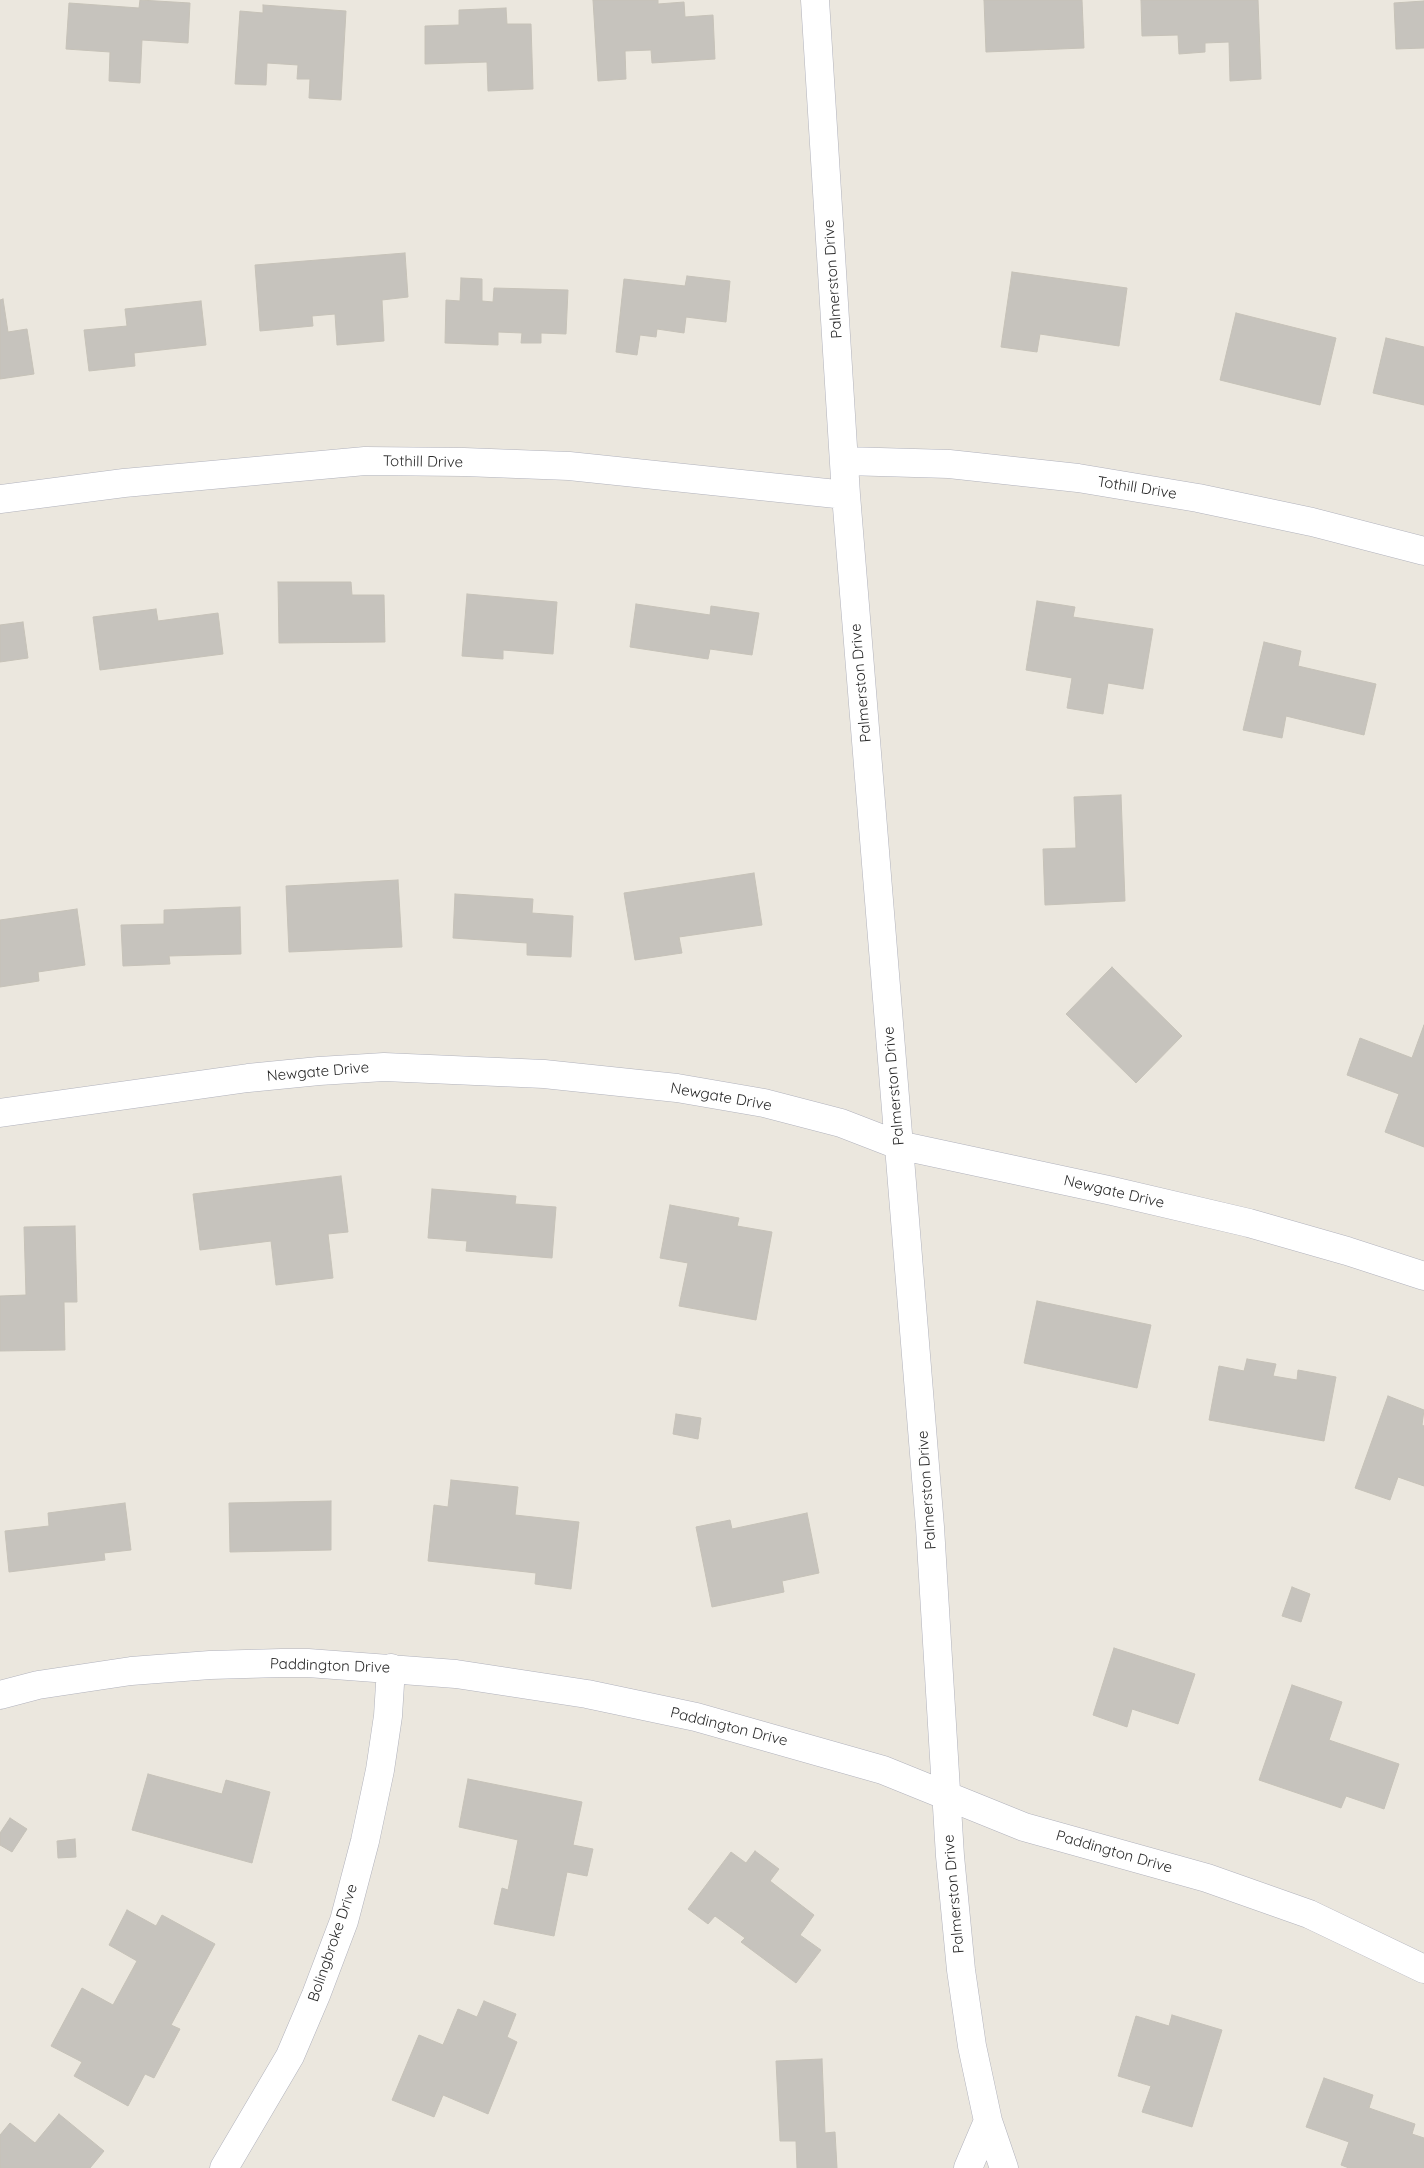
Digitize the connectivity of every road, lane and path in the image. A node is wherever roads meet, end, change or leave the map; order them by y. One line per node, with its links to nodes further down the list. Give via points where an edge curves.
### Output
1 (815, 0): 2 (street, Palmerston Drive)
2 (844, 460): 3 (street, Palmerston Drive); 5 (street, Tothill Drive, via 949,464 1078,478 1198,498 1312,522)
3 (846, 495): 4 (street, Tothill Drive, via 569,466 365,461 124,483); 7 (street, Palmerston Drive)
4 (0, 499)
5 (1424, 551)
6 (0, 1113): 7 (street, Newgate Drive, via 248,1078 384,1067 544,1074 677,1088 764,1103 841,1123)
7 (898, 1145): 8 (street, Newgate Drive, via 1249,1223); 11 (street, Palmerston Drive, via 930,1528)
8 (1424, 1276)
9 (391, 1668): 10 (street, Paddington Drive, via 308,1663 210,1665 131,1671 38,1685); 11 (street, Paddington Drive, via 541,1686 696,1717 883,1770); 14 (street, Bolingbroke Drive, via 380,1770 344,1921 290,2056)
10 (0, 1695)
11 (946, 1796): 12 (street, Paddington Drive, via 1024,1827 1207,1878 1309,1914); 13 (street, Palmerston Drive, via 960,1970)
12 (1424, 1969)
13 (988, 2121): 15 (street); 16 (street, Palmerston Drive)
14 (224, 2168)
15 (968, 2168)
16 (1004, 2168)

